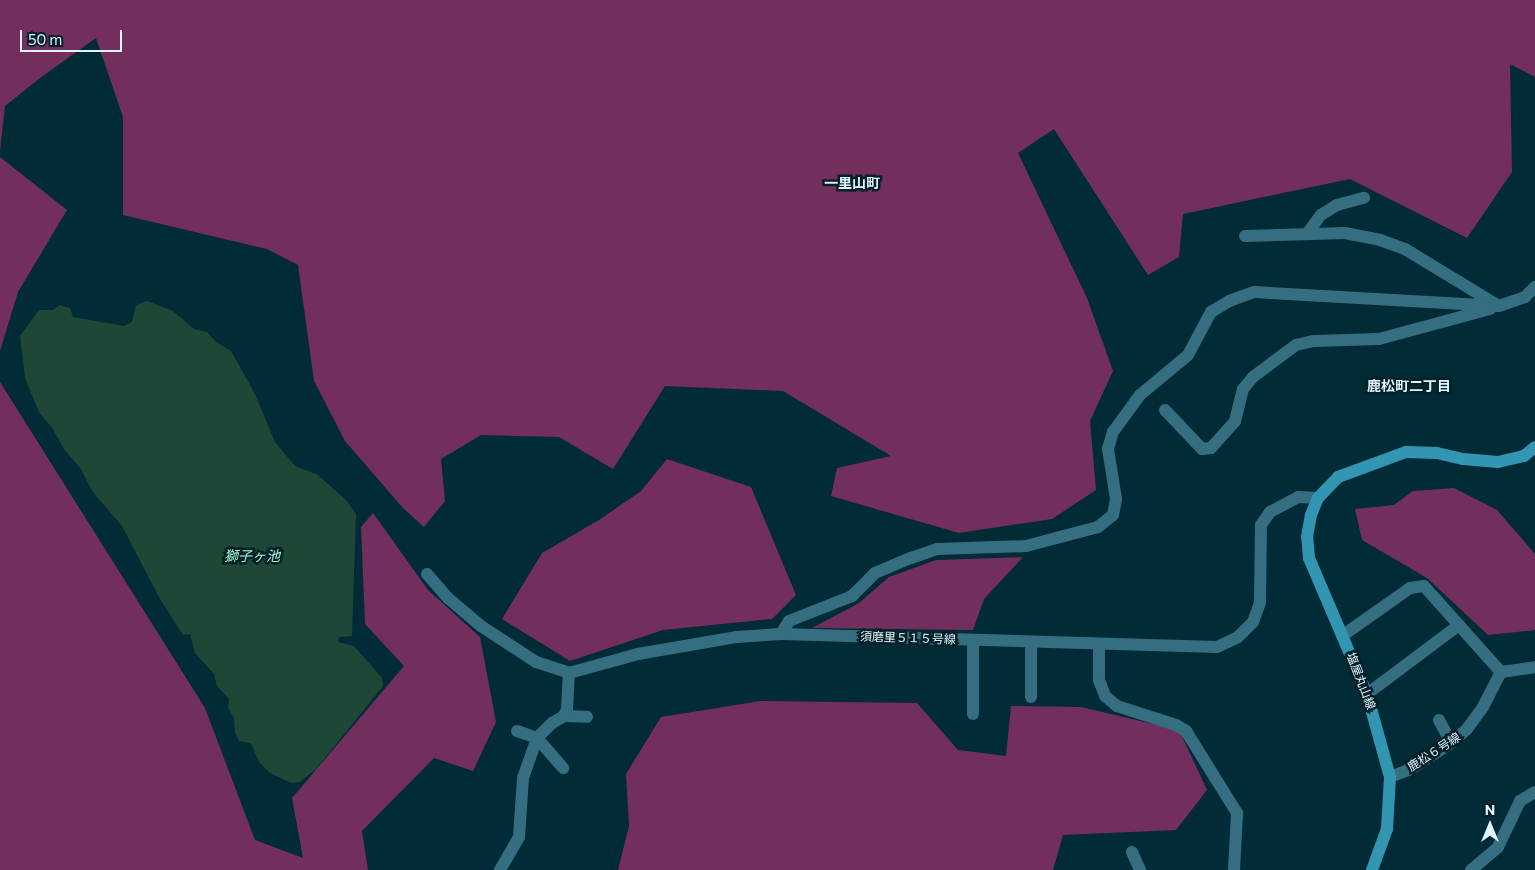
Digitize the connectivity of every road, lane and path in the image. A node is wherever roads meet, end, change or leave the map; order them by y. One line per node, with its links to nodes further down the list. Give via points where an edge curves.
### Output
1 (1364, 198): 2 (street, via 1337,205 1321,215)
2 (1307, 234): 3 (street); 5 (street, via 1345,233 1405,249)
3 (1245, 236)
4 (1535, 287): 5 (street, via 1526,297)
5 (1500, 306): 6 (street, via 1379,339 1314,340 1296,345 1253,377 1243,389 1236,421 1211,448 1202,449); 11 (street, via 1254,292 1229,301 1211,312 1188,355 1140,395 1113,432 1108,449 1116,499 1113,515 1098,527 1026,546 937,549 875,573 852,596 789,621)
6 (1165, 410)
7 (1535, 447): 8 (street, via 1524,456 1498,462 1406,452 1338,477)
8 (1318, 498): 12 (street, 塩屋丸山線, via 1307,536 1309,558); 15 (street, 須磨里５１５号線, via 1298,497 1270,512 1260,525 1260,603 1253,622 1238,637 1217,647)
9 (427, 574): 18 (street, via 448,598 481,626 536,662)
10 (1459, 625): 12 (street, via 1424,586 1410,588); 17 (street); 19 (street)
11 (781, 634): 13 (street, 須磨里５１５号線); 18 (street, 須磨里５１５号線, via 736,637 638,654)
12 (1342, 636): 19 (street, 塩屋丸山線)
13 (973, 640): 14 (street, 須磨里５１５号線); 21 (street)
14 (1031, 642): 15 (street, 須磨里５１５号線); 20 (street)
15 (1099, 644): 34 (street, via 1099,680 1105,696 1118,706 1186,731 1237,813)
16 (1535, 668): 17 (street)
17 (1501, 672): 27 (street, 鹿松６号線, via 1483,707 1467,729)
18 (569, 673): 22 (street)
19 (1367, 694): 29 (street, 塩屋丸山線)
20 (1031, 697)
21 (973, 714)
22 (564, 716): 23 (street); 26 (street)
23 (587, 717)
24 (1439, 720): 27 (street)
25 (517, 731): 26 (street)
26 (537, 738): 28 (street); 33 (street, via 523,778 519,837)
27 (1451, 743): 29 (street, 鹿松６号線, via 1411,769)
28 (563, 768)
29 (1390, 777): 35 (street, 塩屋丸山線, via 1387,829)
30 (1535, 792): 36 (street, via 1520,801 1498,847)
31 (1132, 852): 32 (street)
32 (1138, 869)
33 (500, 870)
34 (1234, 870)
35 (1372, 870)
36 (1471, 870)

